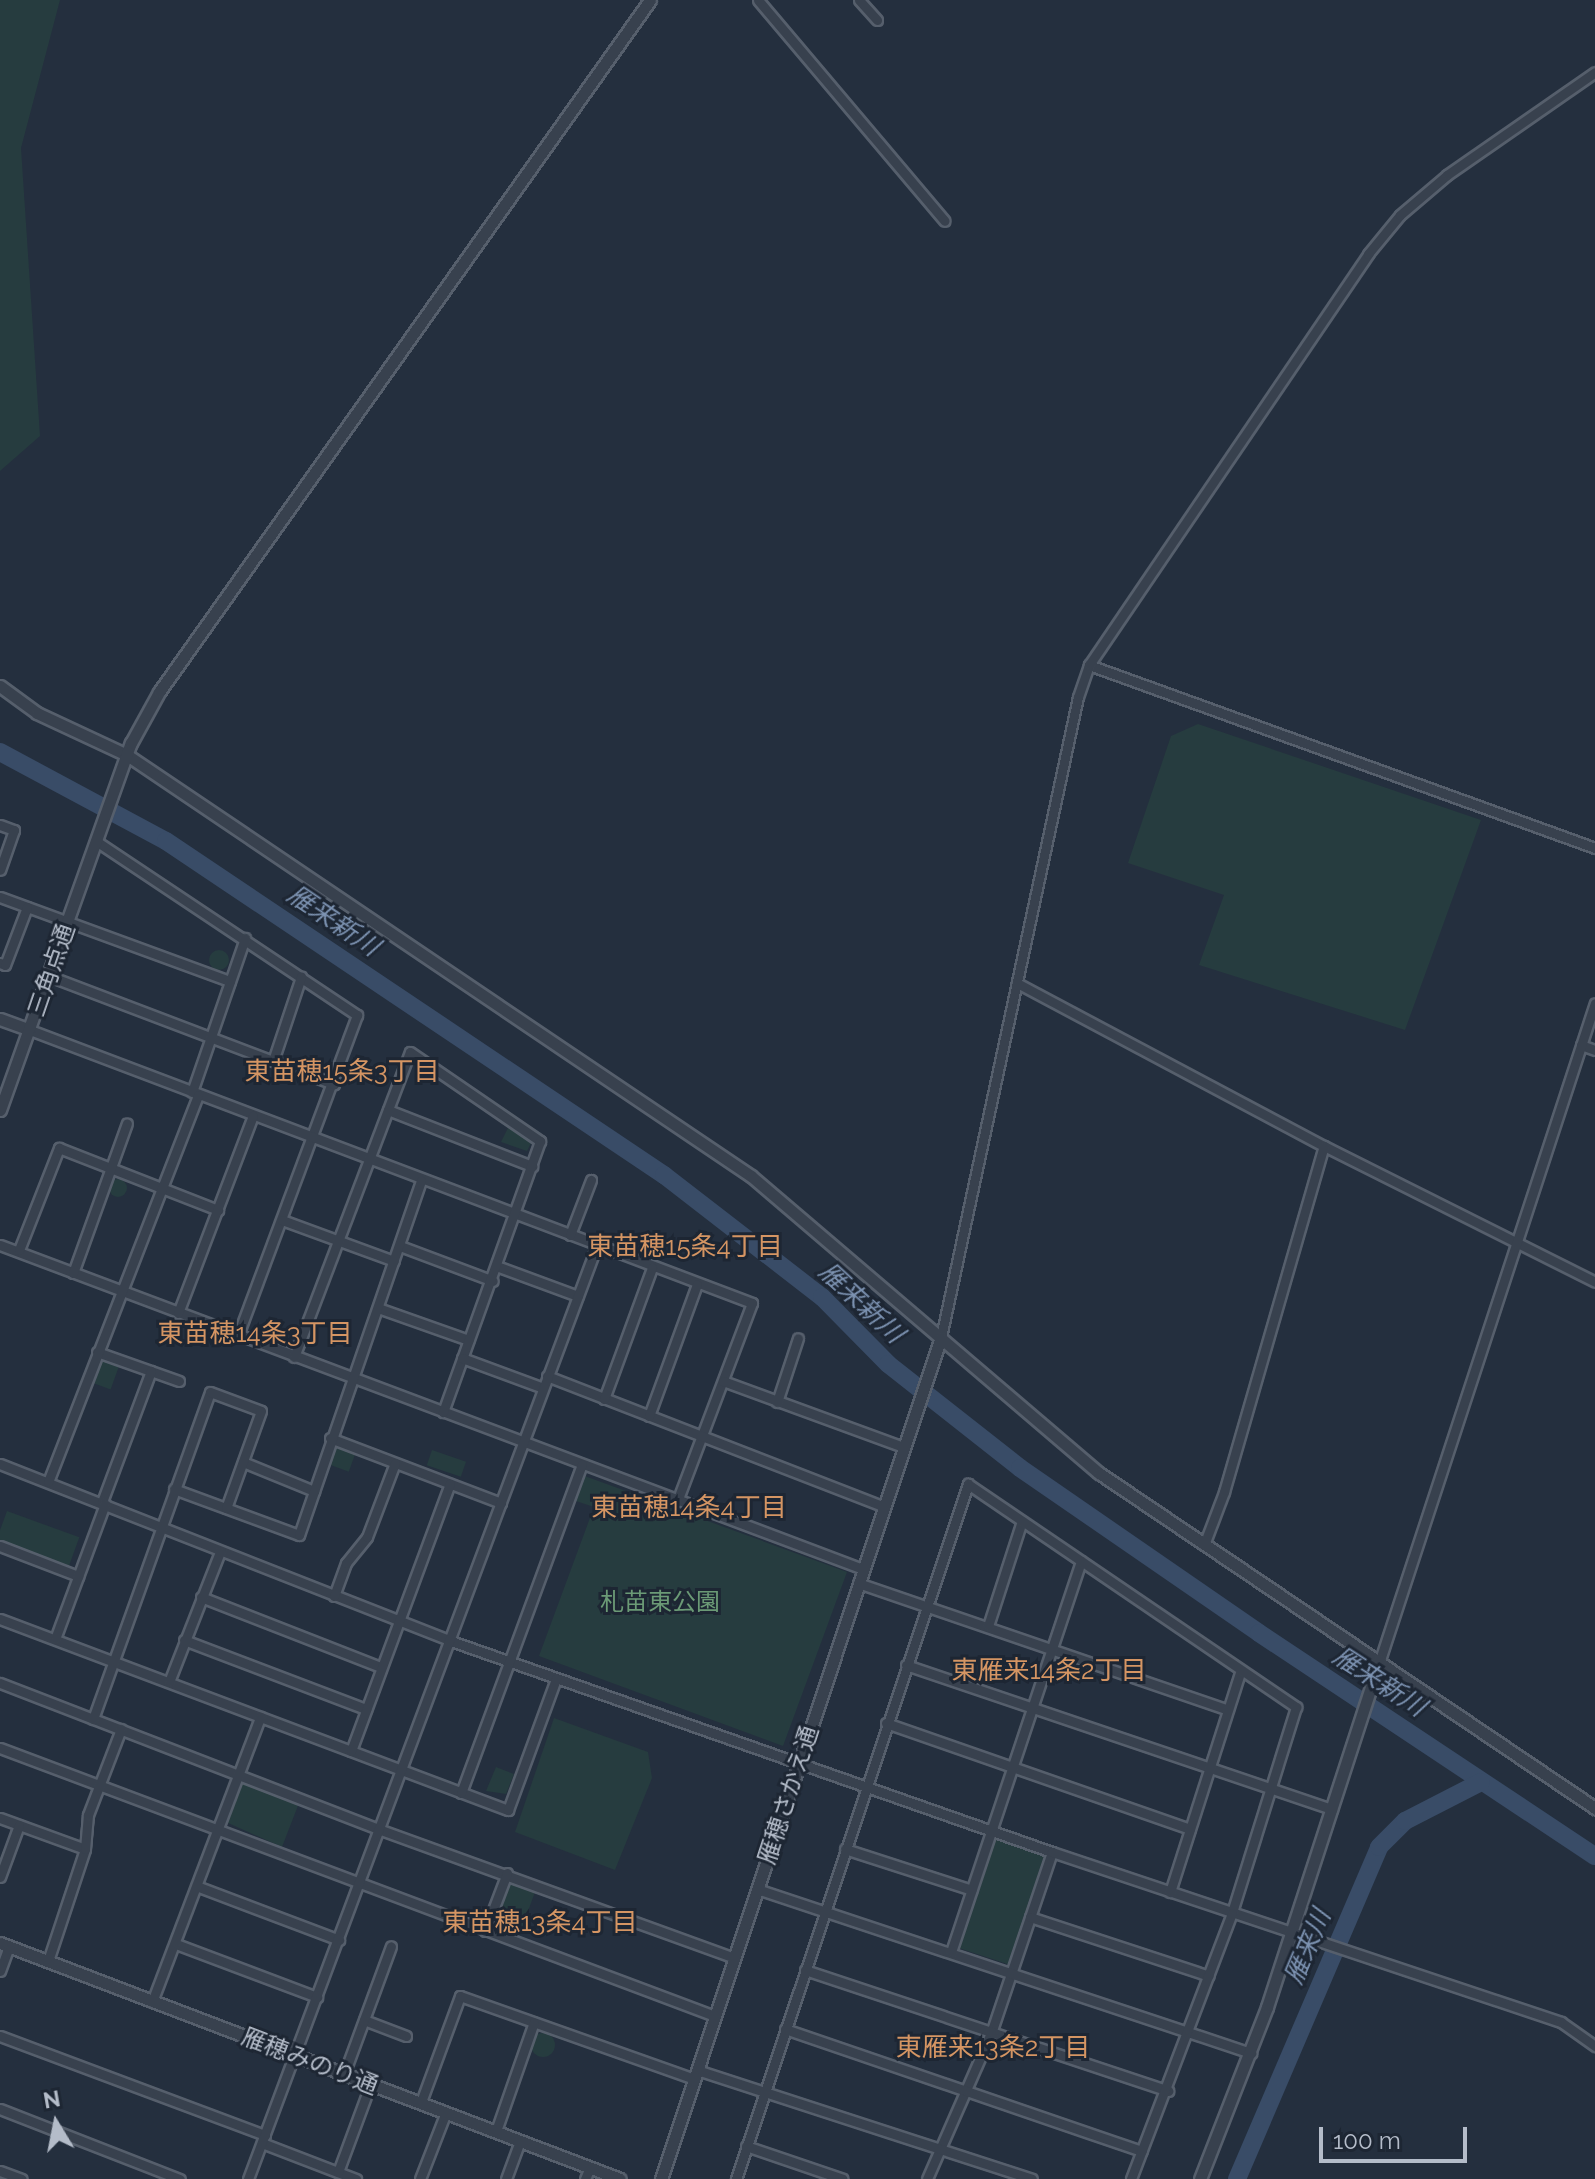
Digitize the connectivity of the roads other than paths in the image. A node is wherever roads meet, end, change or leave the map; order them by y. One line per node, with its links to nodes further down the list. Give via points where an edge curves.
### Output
1 (650, 0): 9 (street, via 193,639)
2 (758, 0): 6 (street)
3 (859, 0): 4 (street)
4 (877, 20)
5 (1595, 72): 7 (street, via 1447,175 1400,215 1368,254)
6 (945, 221)
7 (1089, 665): 12 (street); 22 (street)
8 (0, 686): 9 (street, via 37,713)
9 (127, 755): 11 (street, 三角点通); 66 (street, via 751,1176)
10 (0, 825): 13 (street, via 14,830)
11 (96, 841): 16 (street, 三角点通); 17 (street)
12 (1595, 848)
13 (0, 870)
14 (0, 897): 15 (street)
15 (27, 907): 16 (street); 18 (street, via 5,965)
16 (68, 920): 19 (street, 三角点通); 21 (street)
17 (245, 938): 20 (street); 21 (street)
18 (0, 963)
19 (49, 976): 25 (street, 三角点通); 26 (street)
20 (301, 977): 29 (street); 30 (street, via 357,1015)
21 (230, 981): 26 (street)
22 (1017, 983): 37 (street); 66 (street)
23 (1595, 1003): 27 (street)
24 (0, 1019): 25 (street)
25 (30, 1030): 31 (street); 32 (street, 三角点通)
26 (210, 1037): 29 (street); 31 (street)
27 (1581, 1045): 28 (street); 48 (street)
28 (1595, 1050)
29 (273, 1061): 30 (street)
30 (334, 1084): 36 (street)
31 (195, 1094): 34 (street); 43 (street)
32 (1, 1103)
33 (388, 1110): 38 (street); 39 (street); 39 (street, via 410,1052 540,1141)
34 (253, 1116): 36 (street); 44 (street)
35 (127, 1123): 40 (street)
36 (313, 1138): 38 (street); 46 (street)
37 (1324, 1146): 48 (street); 101 (street)
38 (369, 1159): 41 (street); 49 (street)
39 (532, 1166): 45 (street)
40 (111, 1167): 43 (street); 53 (street, via 59,1148); 57 (street)
41 (421, 1180): 45 (street); 52 (street)
42 (591, 1180): 47 (street)
43 (159, 1190): 44 (street); 61 (street)
44 (218, 1210): 64 (street)
45 (515, 1214): 47 (street); 55 (street)
46 (282, 1220): 49 (street); 65 (street)
47 (570, 1235): 51 (street)
48 (1514, 1241): 59 (street); 118 (street)
49 (338, 1242): 54 (street); 70 (street)
50 (0, 1245): 53 (street)
51 (597, 1245): 56 (street); 62 (street)
52 (400, 1246): 54 (street); 58 (street)
53 (19, 1250): 57 (street)
54 (394, 1261): 63 (street)
55 (499, 1267): 58 (street); 62 (street)
56 (652, 1268): 60 (street); 78 (street)
57 (73, 1273): 61 (street)
58 (493, 1281): 68 (street)
59 (1595, 1282)
60 (697, 1284): 76 (street, via 752,1303); 81 (street)
61 (124, 1289): 64 (street); 69 (street)
62 (578, 1296): 73 (street)
63 (378, 1308): 68 (street); 74 (street)
64 (178, 1313): 65 (street)
65 (238, 1335): 70 (street)
66 (941, 1337): 85 (street, 雁穂さかえ通); 101 (street, via 1099,1473)
67 (798, 1338): 79 (street)
68 (469, 1340): 71 (street)
69 (97, 1352): 72 (street); 90 (street)
70 (294, 1357): 74 (street)
71 (462, 1358): 77 (street); 80 (street)
72 (151, 1371): 75 (street); 95 (street)
73 (547, 1376): 77 (street); 78 (street)
74 (354, 1379): 80 (street); 83 (street)
75 (179, 1381)
76 (723, 1381): 79 (street); 82 (street)
77 (543, 1388): 84 (street)
78 (604, 1399): 81 (street)
79 (777, 1402): 85 (street)
80 (443, 1412): 84 (street)
81 (649, 1416): 82 (street)
82 (702, 1437): 94 (street); 97 (street)
83 (330, 1438): 87 (street); 93 (street)
84 (522, 1440): 89 (street); 96 (street)
85 (903, 1447): 97 (street, 雁穂さかえ通)
86 (243, 1462): 92 (street, via 261,1411 210,1392); 93 (street); 98 (street)
87 (395, 1463): 91 (street); 108 (street, via 367,1537 346,1563)
88 (0, 1464): 90 (street)
89 (582, 1465): 94 (street); 120 (street)
90 (48, 1482): 95 (street)
91 (450, 1484): 96 (street); 112 (street)
92 (174, 1489): 98 (street); 100 (street)
93 (314, 1491): 98 (street, via 299,1535)
94 (677, 1501): 105 (street)
95 (103, 1503): 100 (street); 106 (street)
96 (501, 1503): 116 (street)
97 (884, 1507): 105 (street, 雁穂さかえ通)
98 (226, 1508)
99 (1022, 1521): 104 (street); 110 (street, via 968,1484); 113 (street)
100 (162, 1526): 103 (street); 119 (street)
101 (1204, 1545): 118 (street)
102 (0, 1546): 106 (street)
103 (220, 1552): 108 (street); 109 (street)
104 (1081, 1561): 117 (street); 123 (street)
105 (863, 1569): 107 (street, 雁穂さかえ通)
106 (78, 1576): 114 (street)
107 (858, 1583): 110 (street); 136 (street, 雁穂さかえ通)
108 (334, 1596): 112 (street)
109 (201, 1597): 115 (street); 122 (street)
110 (925, 1605): 113 (street); 121 (street)
111 (0, 1619): 114 (street)
112 (399, 1620): 116 (street); 122 (street)
113 (988, 1626): 117 (street)
114 (55, 1639): 119 (street)
115 (184, 1640): 125 (street); 128 (street)
116 (451, 1641): 120 (street); 139 (street)
117 (1054, 1649): 127 (street); 129 (street)
118 (1380, 1660): 145 (street); 146 (street)
119 (113, 1662): 125 (street); 131 (street)
120 (510, 1662): 124 (street); 144 (street)
121 (906, 1665): 127 (street); 132 (street)
122 (381, 1667): 128 (street)
123 (1240, 1673): 129 (street); 143 (street, via 1296,1707)
124 (556, 1679): 136 (street); 144 (street, via 508,1810)
125 (169, 1682): 130 (street)
126 (0, 1683): 131 (street)
127 (1035, 1708): 137 (street); 138 (street)
128 (366, 1709): 135 (street)
129 (1228, 1710): 138 (street)
130 (260, 1717): 135 (street); 140 (street)
131 (93, 1719): 133 (street)
132 (886, 1723): 137 (street); 142 (street)
133 (121, 1729): 140 (street); 141 (street)
134 (0, 1748): 141 (street)
135 (351, 1751): 139 (street)
136 (798, 1765): 142 (street); 160 (street, 雁穂さかえ通)
137 (1013, 1767): 149 (street); 151 (street)
138 (1211, 1769): 143 (street); 149 (street)
139 (404, 1772): 144 (street); 150 (street)
140 (238, 1774): 150 (street); 152 (street)
141 (100, 1787): 152 (street); 153 (street, via 88,1815)
142 (865, 1788): 151 (street); 154 (street)
143 (1270, 1789): 146 (street); 164 (street)
144 (461, 1793)
145 (1595, 1808)
146 (1332, 1809): 167 (street)
147 (0, 1818): 148 (street)
148 (19, 1825): 153 (street); 157 (street)
149 (1190, 1829): 162 (street)
150 (381, 1830): 156 (street); 158 (street)
151 (992, 1831): 155 (street); 161 (street)
152 (216, 1832): 158 (street); 159 (street)
153 (85, 1849): 174 (street)
154 (845, 1849): 161 (street); 163 (street)
155 (1052, 1852): 162 (street); 165 (street)
156 (507, 1873): 166 (street); 173 (street)
157 (0, 1877)
158 (361, 1884): 166 (street); 168 (street)
159 (199, 1887): 168 (street); 170 (street)
160 (757, 1889): 163 (street); 173 (street, 雁穂さかえ通)
161 (972, 1890): 172 (street)
162 (1170, 1892): 164 (street)
163 (824, 1911): 172 (street); 175 (street)
164 (1232, 1913): 167 (street); 178 (street)
165 (1030, 1917): 177 (street); 178 (street)
166 (485, 1931): 181 (street)
167 (1292, 1933): 189 (street, via 1561,2022); 190 (street)
168 (339, 1940): 179 (street)
169 (5, 1944): 174 (street, 雁穂みのり通); 176 (street)
170 (176, 1944): 179 (street); 180 (street)
171 (391, 1946): 182 (street)
172 (951, 1952): 177 (street)
173 (734, 1958): 181 (street, 雁穂さかえ通)
174 (48, 1961): 180 (street, 雁穂みのり通)
175 (805, 1970): 184 (street); 186 (street)
176 (0, 1971)
177 (1012, 1972): 185 (street); 186 (street)
178 (1209, 1976): 185 (street)
179 (317, 1997): 191 (street)
180 (152, 2002): 191 (street, 雁穂みのり通)
181 (715, 2016): 193 (street, 雁穂さかえ通)
182 (364, 2020): 188 (street); 192 (street)
183 (534, 2022): 193 (street); 198 (street, via 460,1996); 201 (street)
184 (785, 2029): 195 (street); 197 (street)
185 (1189, 2031): 190 (street); 196 (street)
186 (991, 2033): 195 (street); 196 (street)
187 (0, 2036): 202 (street)
188 (406, 2036)
189 (1595, 2046)
190 (1251, 2053): 223 (street)
191 (295, 2054): 192 (street, 雁穂みのり通); 202 (street)
192 (344, 2074): 194 (street, 雁穂みのり通)
193 (696, 2075): 197 (street); 217 (street, 雁穂さかえ通)
194 (371, 2083): 198 (street, 雁穂みのり通); 208 (street)
195 (966, 2091): 205 (street); 206 (street)
196 (1168, 2091): 206 (street)
197 (764, 2093): 204 (street); 205 (street)
198 (421, 2102): 200 (street, 雁穂みのり通)
199 (0, 2109): 211 (street)
200 (446, 2112): 201 (street, 雁穂みのり通); 214 (street)
201 (496, 2131): 203 (street, 雁穂みのり通)
202 (263, 2139): 208 (street); 212 (street)
203 (520, 2141): 209 (street, 雁穂みのり通); 215 (street)
204 (746, 2146): 218 (street); 219 (street)
205 (940, 2149): 220 (street); 221 (street)
206 (1142, 2151): 222 (street)
207 (0, 2171): 210 (street)
208 (338, 2172): 213 (street)
209 (587, 2173): 216 (street, 雁穂みのり通)
210 (22, 2179)
211 (180, 2179)
212 (248, 2179)
213 (356, 2179)
214 (420, 2179)
215 (506, 2179)
216 (620, 2179)
217 (661, 2179)
218 (736, 2179)
219 (843, 2179)
220 (927, 2179)
221 (1032, 2179)
222 (1131, 2179)
223 (1200, 2179)

